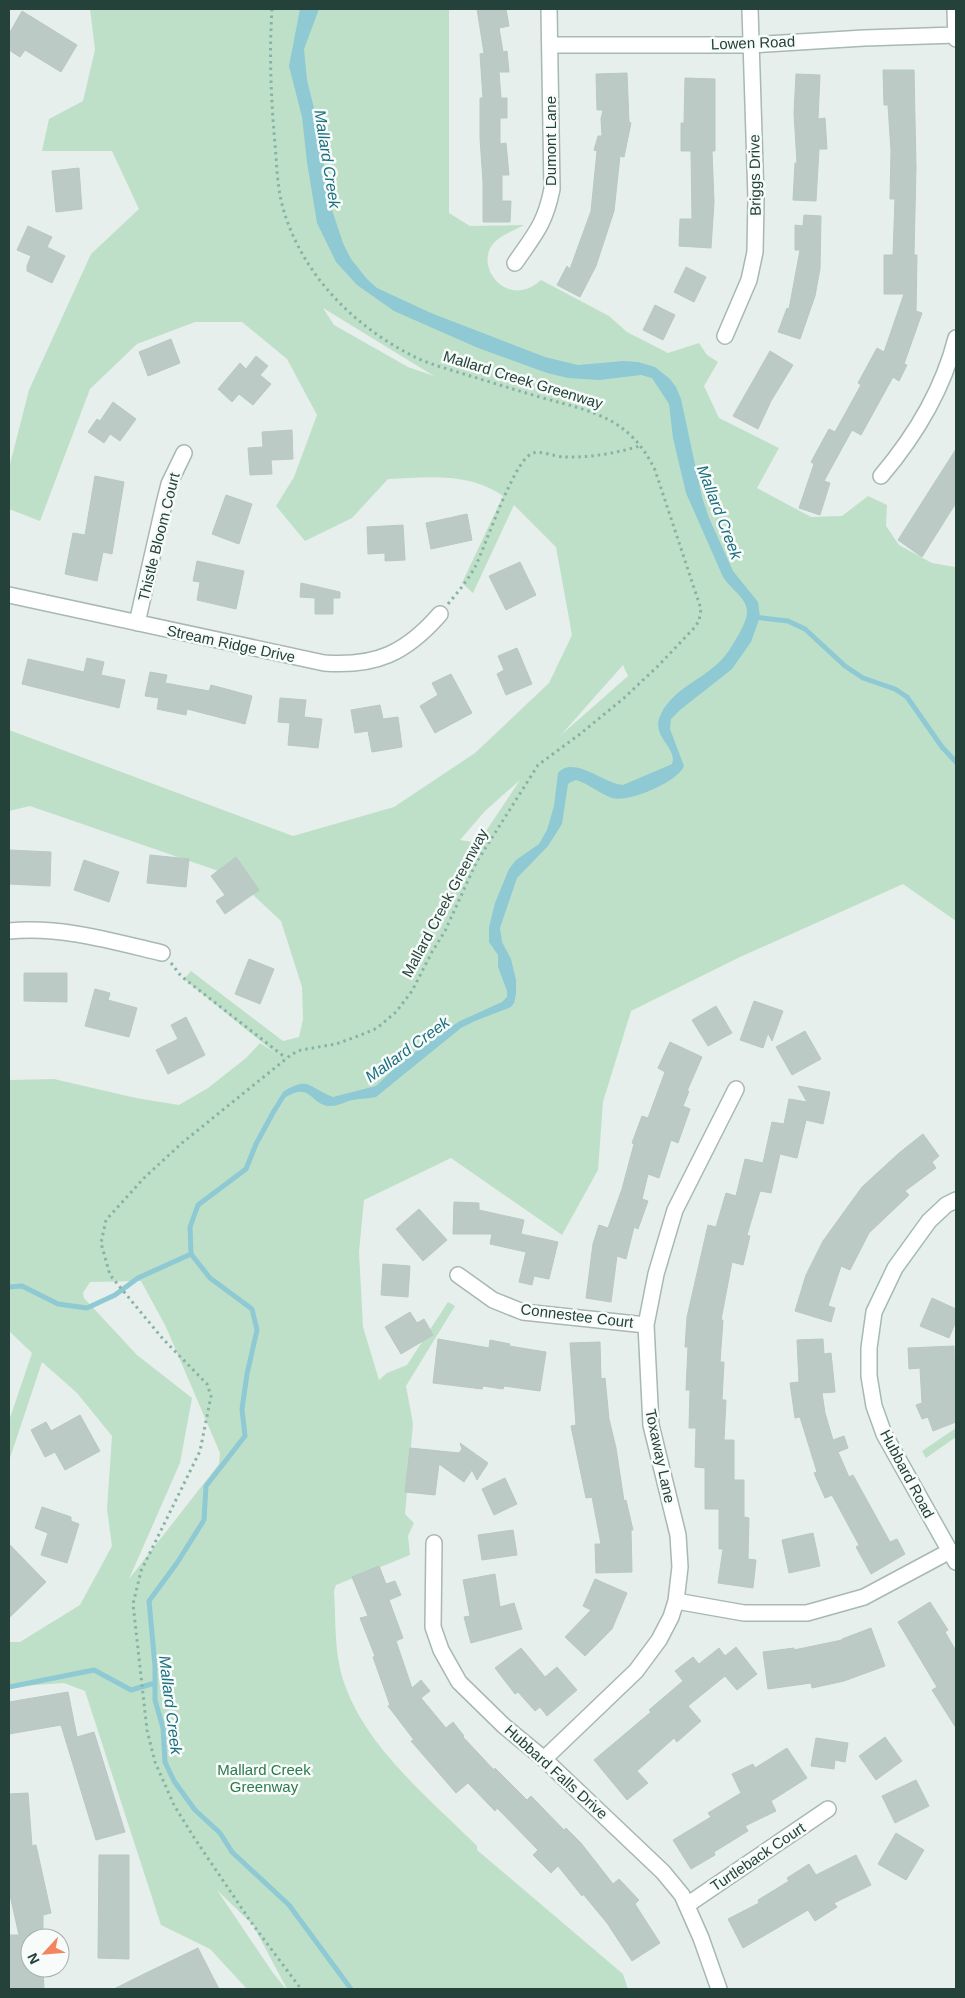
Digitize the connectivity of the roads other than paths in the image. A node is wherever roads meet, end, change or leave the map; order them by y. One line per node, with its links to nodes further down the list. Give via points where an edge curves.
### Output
1 (549, 9): 7 (street, Dumont Lane)
2 (750, 9): 6 (street, Briggs Drive)
3 (955, 9): 4 (street)
4 (956, 35): 5 (street); 6 (street, Lowen Road)
5 (956, 39)
6 (751, 44): 7 (street, Lowen Road); 9 (street, Briggs Drive, via 755,252 749,280)
7 (550, 45): 8 (street, Dumont Lane, via 552,188 541,226)
8 (515, 262)
9 (725, 336)
10 (956, 338): 12 (street, via 930,404 907,443)
11 (184, 453): 15 (street, Thistle Bloom Court, via 164,504)
12 (881, 476)
13 (9, 595): 15 (street, Stream Ridge Drive)
14 (440, 614): 15 (street, Stream Ridge Drive, via 420,635 399,650 376,660 347,665 324,663)
15 (137, 623)
16 (9, 931): 17 (street, via 80,934)
17 (162, 953)
18 (736, 1089): 21 (street, Toxaway Lane, via 675,1210 656,1274)
19 (956, 1200): 23 (street, Hubbard Road, via 929,1221 895,1268 874,1312 869,1376 874,1406 884,1434)
20 (458, 1275): 21 (street, Connestee Court, via 493,1300 523,1312)
21 (646, 1324): 24 (street, Toxaway Lane, via 651,1425 678,1535 680,1567)
22 (434, 1543): 25 (street, Hubbard Falls Drive, via 433,1627 441,1650 459,1682)
23 (953, 1557): 24 (street, via 864,1597 807,1612 744,1614)
24 (676, 1601): 25 (street, Toxaway Lane, via 659,1640 636,1671)
25 (544, 1759): 27 (street, Hubbard Falls Drive, via 664,1872)
26 (828, 1810): 27 (street, Turtleback Court)
27 (687, 1905): 28 (street, Hubbard Falls Drive)
28 (719, 1989)

